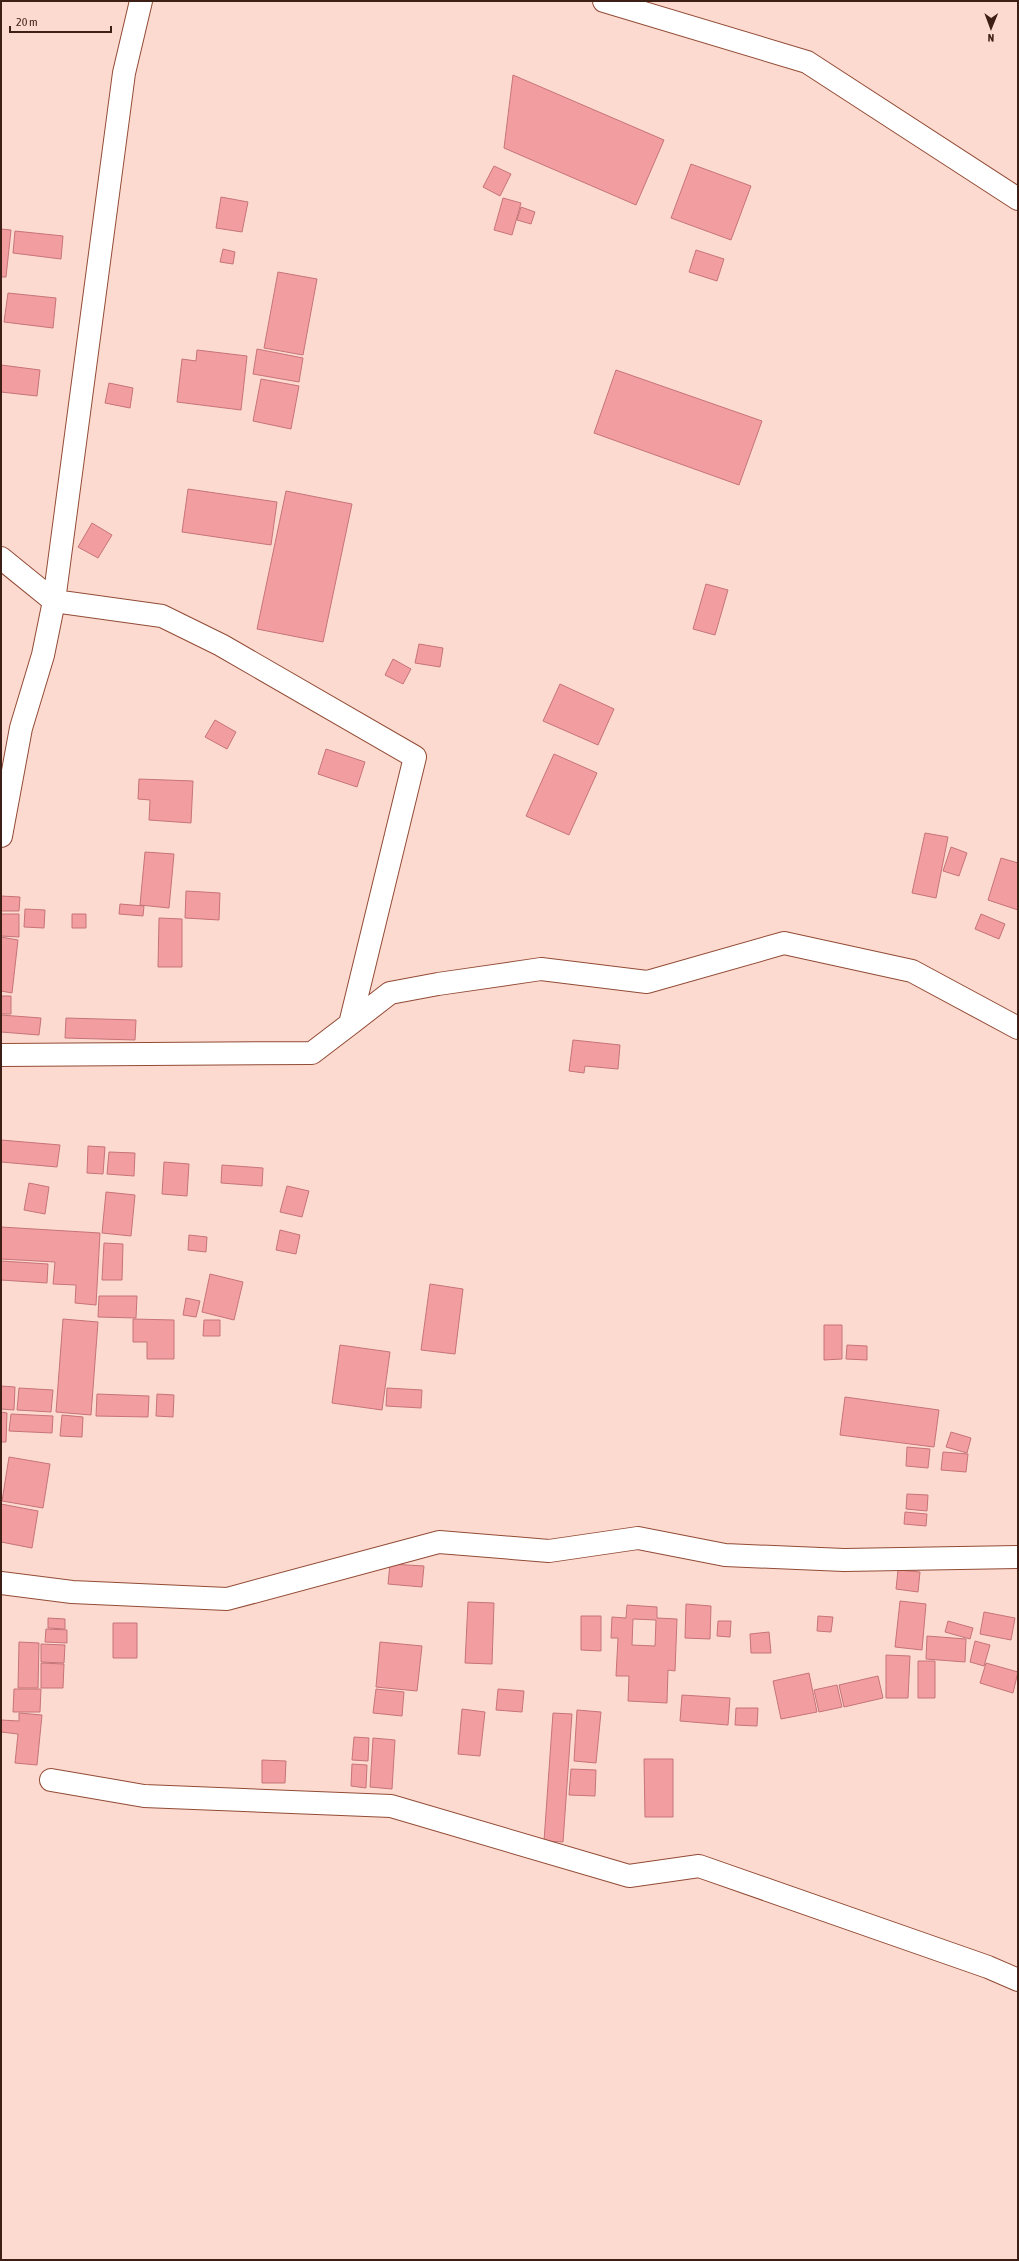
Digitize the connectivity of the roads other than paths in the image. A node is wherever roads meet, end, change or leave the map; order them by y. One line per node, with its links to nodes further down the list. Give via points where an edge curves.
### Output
1 (141, 1): 5 (street, via 124,73)
2 (604, 1): 3 (street, via 807,62)
3 (1018, 198)
4 (1, 558): 5 (street)
5 (54, 601): 6 (street, via 43,655 21,728); 7 (street, via 162,616 221,645 414,757)
6 (1, 836)
7 (350, 1024): 8 (street, via 390,993 438,984 541,969 647,982 784,943 912,971); 9 (street, via 312,1053)
8 (1018, 1028)
9 (1, 1055)
10 (1018, 1557): 11 (street, via 844,1560 732,1555 638,1538 549,1551 439,1542 227,1600 72,1592)
11 (1, 1583)
12 (51, 1780): 13 (street, via 144,1796 391,1806 629,1876 699,1866 988,1967)
13 (1018, 1980)

